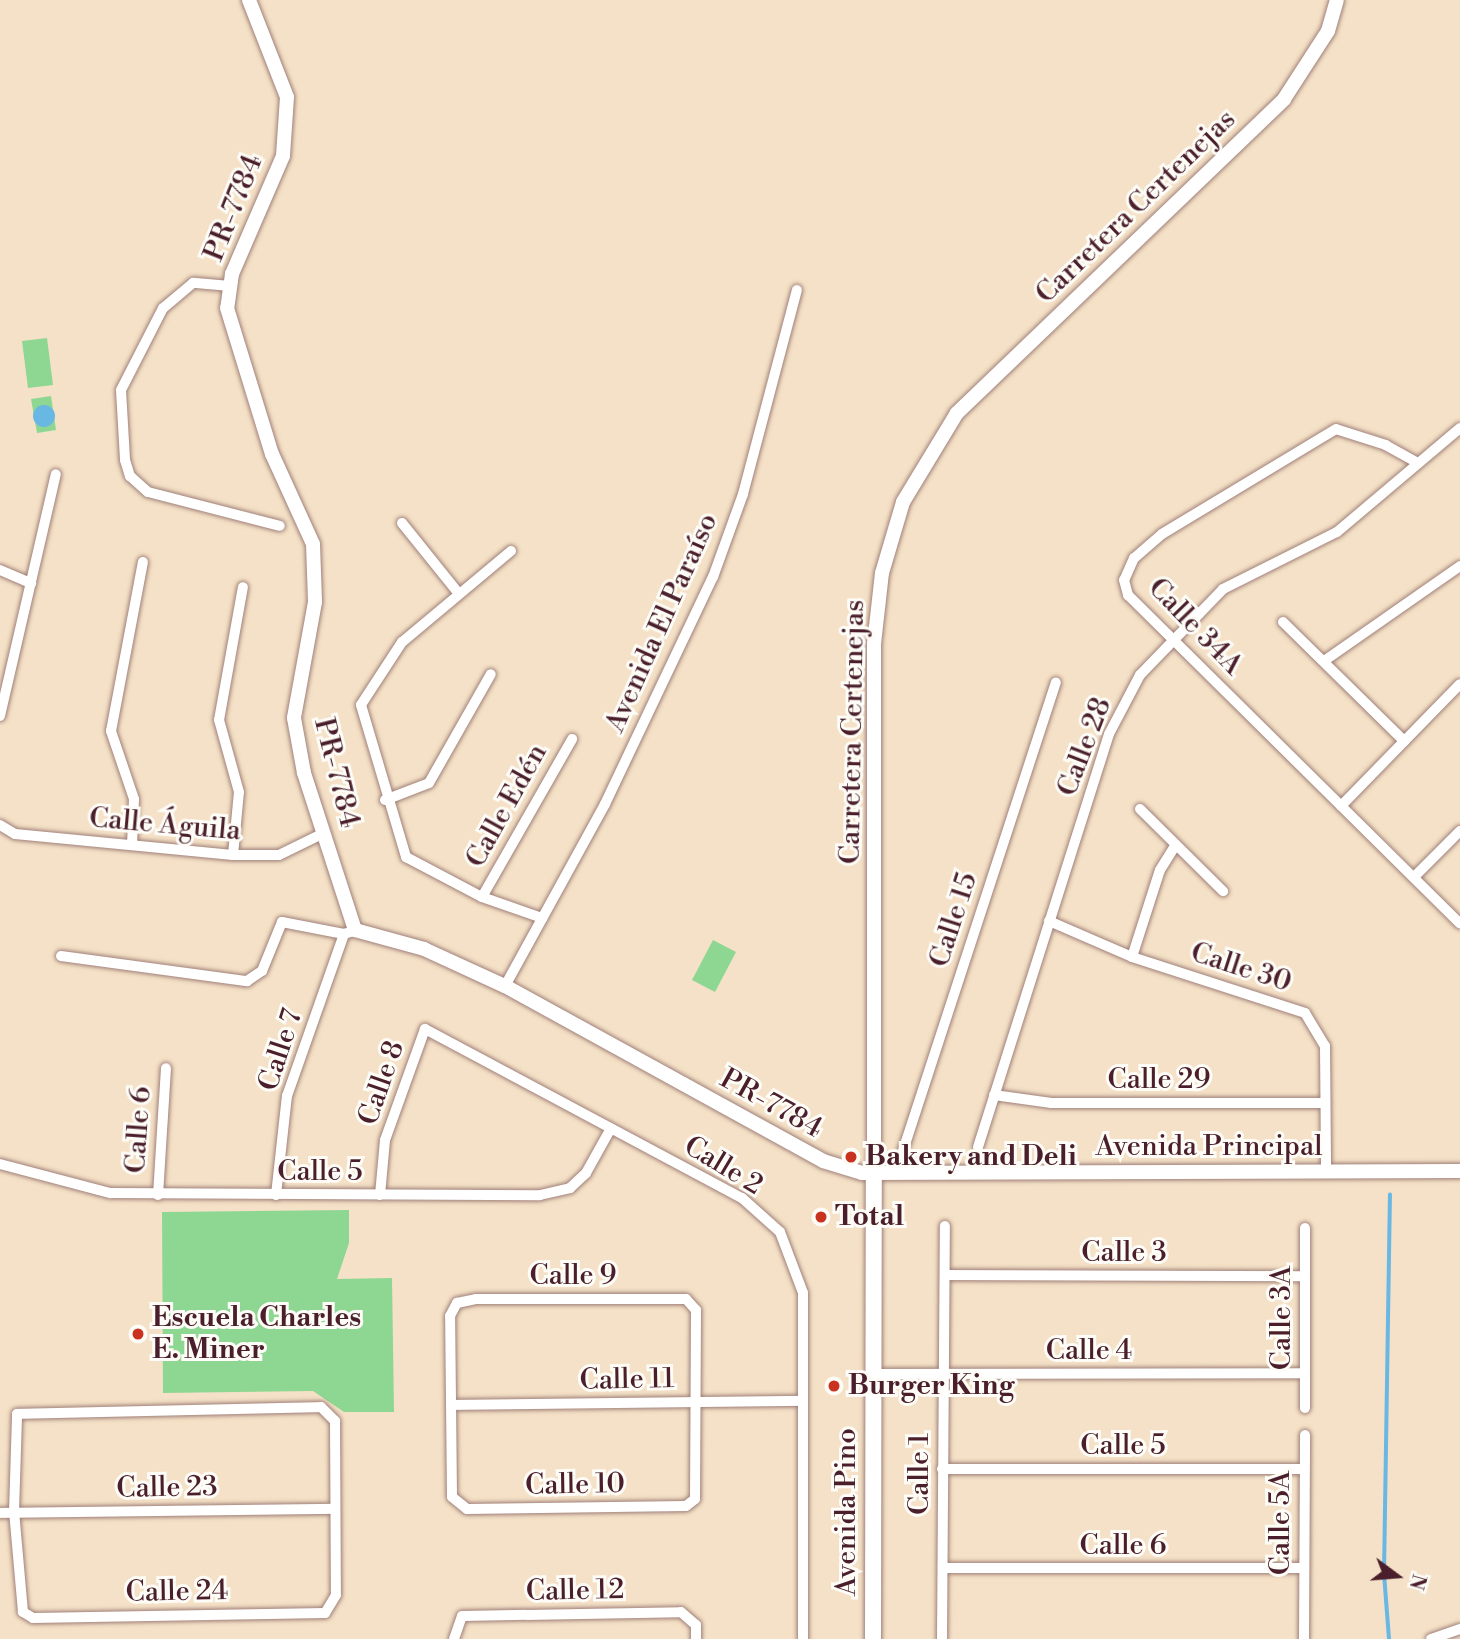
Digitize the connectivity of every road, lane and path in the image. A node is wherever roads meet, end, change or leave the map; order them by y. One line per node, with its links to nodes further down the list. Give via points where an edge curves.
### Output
1 (249, 0): 3 (street, PR-7784 / PR-7784, via 287,97 285,133 283,156)
2 (1337, 0): 55 (street, Carretera Certenejas, via 1328,31 1284,99 957,413 903,502 882,573 874,644)
3 (230, 286): 9 (street, via 193,283 163,308 121,390 125,460 130,477 148,492); 31 (street, PR-7784 / PR-7784, via 227,308 272,454 313,544 315,602 294,718)
4 (797, 290): 38 (street, Avenida El Paraíso, via 743,494 713,577 605,804)
5 (1460, 428): 6 (street, Calle 28)
6 (1418, 463): 18 (street, Calle 28, via 1337,532 1223,589); 18 (street, Calle 34A, via 1377,441 1336,429 1162,534 1134,558 1124,580 1128,595)
7 (56, 474): 14 (street)
8 (402, 523): 16 (street)
9 (280, 526)
10 (511, 551): 16 (street)
11 (144, 562): 32 (street, via 111,731 134,799)
12 (1460, 566): 19 (street)
13 (0, 570): 14 (street)
14 (31, 583): 23 (street)
15 (243, 587): 34 (street, via 219,720 239,792)
16 (459, 594): 26 (street, via 402,642 361,705)
17 (1283, 622): 19 (street)
18 (1173, 639): 27 (street, Calle 34A); 39 (street, Calle 28, via 1140,675 1109,734)
19 (1324, 661): 25 (street)
20 (491, 674): 26 (street, via 429,783)
21 (1056, 682): 54 (street, Calle 15)
22 (1460, 684): 25 (street)
23 (0, 716)
24 (572, 739): 37 (street, Calle Edén)
25 (1404, 741): 27 (street)
26 (386, 800): 37 (street, via 406,857)
27 (1341, 806): 35 (street, Calle 34A)
28 (1140, 809): 33 (street)
29 (0, 825): 32 (street, Calle Águila, via 15,834)
30 (1460, 831): 35 (street)
31 (324, 833): 34 (street, Calle Águila, via 279,855); 41 (street, PR-7784 / PR-7784)
32 (132, 845): 34 (street, Calle Águila)
33 (1175, 846): 36 (street); 43 (street, via 1160,870)
34 (233, 855)
35 (1414, 877): 40 (street, Calle 34A)
36 (1223, 891)
37 (482, 897): 38 (street)
38 (542, 918): 44 (street, Avenida El Paraíso)
39 (1049, 922): 43 (street, Calle 30); 47 (street, Calle 28)
40 (1460, 923)
41 (349, 932): 42 (street, via 282,922 262,971 247,981); 44 (street, PR-7784 / PR-7784, via 424,949); 57 (street, Calle 7, via 287,1096)
42 (61, 956)
43 (1132, 957): 48 (street, Calle 30, via 1305,1013 1325,1046)
44 (505, 986): 55 (street, PR-7784 / PR-7784, via 822,1161)
45 (425, 1029): 49 (street, Calle 2); 58 (street, Calle 8, via 386,1140)
46 (166, 1068): 56 (street, Calle 6)
47 (994, 1095): 48 (street, Calle 29, via 1051,1103); 50 (street, Calle 28)
48 (1325, 1102): 52 (street, Calle 30)
49 (611, 1128): 58 (street, Calle 5, via 586,1173 570,1188 540,1195); 66 (street, Calle 2, via 742,1198 780,1232 803,1293)
50 (978, 1146)
51 (0, 1164): 56 (street, Calle 5, via 43,1180)
52 (1326, 1171): 53 (street, Avenida Principal / PR-7784); 54 (street, Avenida Principal / PR-7784)
53 (1460, 1171)
54 (896, 1172): 55 (street, Avenida Principal / PR-7784)
55 (874, 1174): 64 (main road, Avenida Pino)
56 (158, 1195): 57 (street, Calle 5)
57 (276, 1195): 58 (street, Calle 5)
58 (380, 1195)
59 (945, 1226): 61 (street, Calle 1)
60 (1305, 1228): 62 (street, Calle 3A)
61 (945, 1275): 62 (street, Calle 3); 65 (street, Calle 1)
62 (1304, 1276): 63 (street, Calle 3A)
63 (1304, 1373): 65 (street, Calle 4); 69 (street, Calle 3A)
64 (874, 1374): 65 (street, Calle 4); 82 (main road, Avenida Pino)
65 (943, 1374): 71 (street, Calle 1)
66 (803, 1401): 67 (street, Calle 11); 81 (street, Calle 2)
67 (697, 1402): 68 (street, Calle 11); 68 (street, Calle 10, via 695,1499 686,1506 467,1509 452,1497); 68 (street, Calle 9, via 695,1310 686,1300 476,1299 457,1303 450,1316)
68 (451, 1405)
69 (1305, 1408)
70 (1305, 1435): 72 (street, Calle 5A)
71 (942, 1469): 72 (street, Calle 5); 76 (street, Calle 1)
72 (1304, 1469): 77 (street, Calle 5A)
73 (334, 1509): 74 (street, Calle 23); 74 (street, via 335,1421 321,1407 137,1407 17,1414); 74 (street, Calle 24, via 336,1595 325,1613 33,1618 18,1601)
74 (14, 1512): 75 (street, Calle 23)
75 (0, 1513)
76 (943, 1568): 77 (street, Calle 6); 83 (street, Calle 1)
77 (1304, 1569): 84 (street, Calle 5A)
78 (1460, 1629): 85 (street)
79 (454, 1639): 80 (street, Calle 12, via 463,1616 681,1612 696,1625)
80 (696, 1639)
81 (803, 1639)
82 (873, 1639)
83 (942, 1639)
84 (1304, 1639)
85 (1431, 1639)

